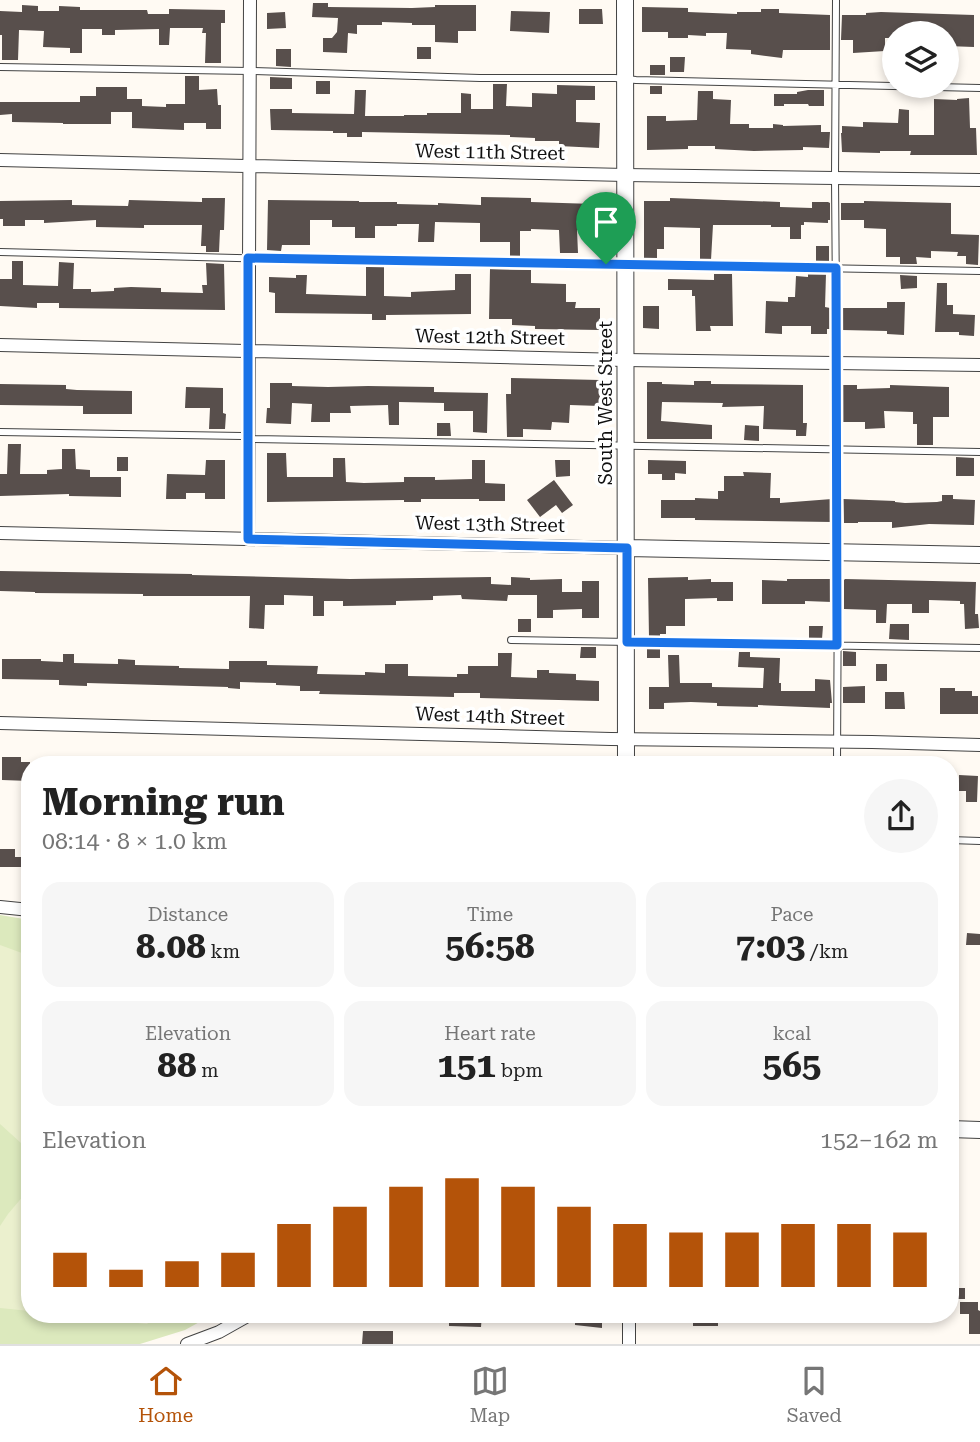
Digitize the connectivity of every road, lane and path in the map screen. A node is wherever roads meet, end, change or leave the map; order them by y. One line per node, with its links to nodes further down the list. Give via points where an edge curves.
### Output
1 (250, 0): 5 (street)
2 (625, 0): 6 (street, South West Street)
3 (836, 0): 7 (lane)
4 (0, 67): 5 (lane)
5 (250, 71): 6 (lane); 10 (street)
6 (625, 79): 7 (lane); 11 (street, South West Street)
7 (836, 85): 8 (lane); 12 (lane)
8 (980, 88)
9 (0, 160): 10 (street, West 11th Street)
10 (249, 166): 11 (street, West 11th Street); 15 (street)
11 (625, 175): 12 (street, West 11th Street); 16 (street, South West Street)
12 (835, 178): 13 (street, West 11th Street); 17 (lane)
13 (980, 180)
14 (0, 252): 15 (lane)
15 (248, 258): 16 (lane); 20 (street)
16 (626, 265): 17 (lane); 21 (street, South West Street)
17 (836, 268): 18 (lane); 22 (lane)
18 (980, 271)
19 (0, 345): 20 (street, West 12th Street)
20 (249, 351): 21 (street, West 12th Street); 25 (street)
21 (625, 360): 22 (street, West 12th Street); 26 (street, South West Street)
22 (836, 362): 23 (street, West 12th Street); 27 (lane)
23 (980, 365)
24 (0, 432): 25 (lane)
25 (248, 438): 26 (lane); 30 (street)
26 (626, 446): 27 (lane); 31 (street, South West Street)
27 (837, 450): 28 (lane); 32 (lane)
28 (980, 452)
29 (0, 533): 30 (street, West 13th Street)
30 (248, 539): 31 (street, West 13th Street)
31 (627, 548): 32 (street, West 13th Street); 35 (street, South West Street)
32 (837, 551): 33 (street, West 13th Street); 36 (lane)
33 (980, 555)
34 (511, 640): 35 (lane)
35 (627, 642): 36 (lane); 39 (street, South West Street)
36 (837, 645): 37 (lane); 40 (lane)
37 (980, 648)
38 (0, 723): 39 (street, West 14th Street)
39 (626, 738): 40 (street, West 14th Street); 42 (street, South West Street)
40 (837, 741): 41 (street, West 14th Street); 43 (lane)
41 (980, 745)
42 (626, 756)
43 (837, 756)
44 (959, 841): 45 (lane)
45 (980, 841)
46 (0, 907): 47 (street)
47 (21, 909)
48 (959, 1129): 49 (street)
49 (980, 1130)
50 (235, 1323): 52 (street)
51 (629, 1323): 53 (street)
52 (187, 1344)
53 (629, 1344)

